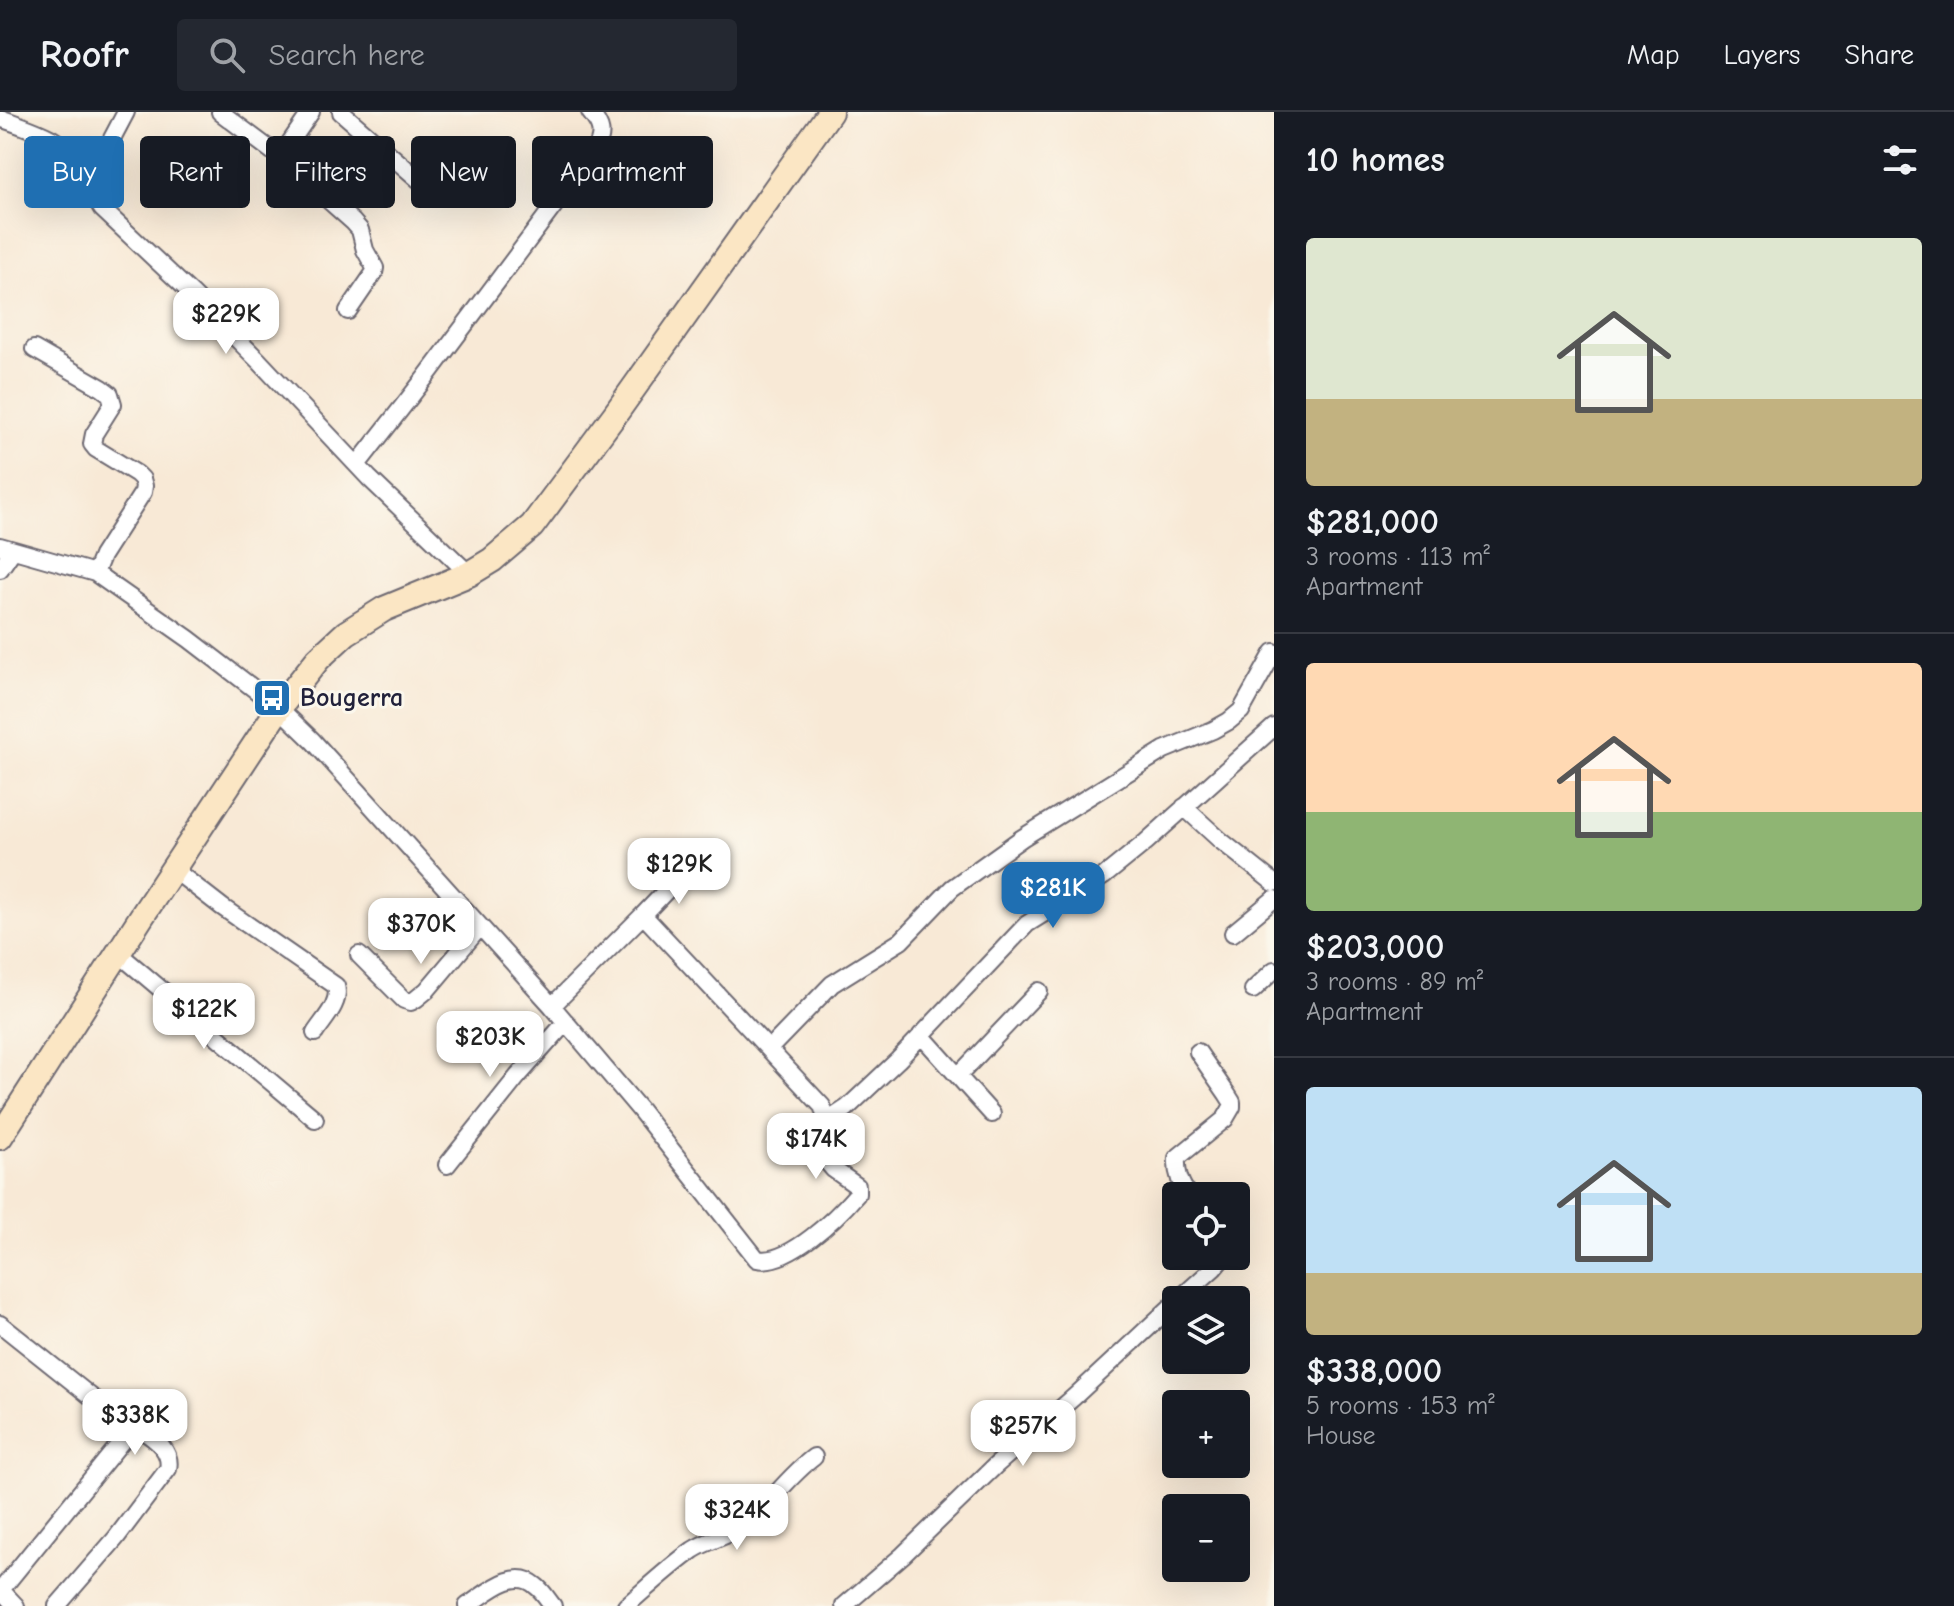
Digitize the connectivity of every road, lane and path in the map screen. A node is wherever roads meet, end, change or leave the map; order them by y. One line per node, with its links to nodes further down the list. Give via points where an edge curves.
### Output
1 (126, 112): 9 (street)
2 (220, 112): 11 (street)
3 (311, 112): 10 (street)
4 (341, 112): 12 (street)
5 (590, 112): 17 (street, via 601,130 595,151)
6 (830, 112): 21 (main road, via 550,503 510,547)
7 (0, 118): 8 (street)
8 (46, 136)
9 (113, 136)
10 (294, 136)
11 (266, 146)
12 (411, 173)
13 (101, 208): 17 (street)
14 (337, 208): 15 (street, via 360,230 374,273)
15 (348, 311)
16 (34, 349): 20 (street, via 110,394 113,404 92,444 137,474 144,486)
17 (357, 465): 21 (street)
18 (6, 548): 19 (street); 20 (street)
19 (0, 569)
20 (95, 573): 23 (street)
21 (469, 574): 23 (main road, via 384,609 346,633)
22 (1274, 652): 42 (street, via 1241,711 1229,721 1164,750 1022,838 942,896 901,941 832,984)
23 (279, 708): 26 (main road); 31 (street)
24 (1273, 730): 25 (street)
25 (1184, 807): 28 (street); 41 (street, via 1104,876 1027,924)
26 (173, 869): 33 (main road); 40 (street, via 336,986 335,1003)
27 (687, 869): 30 (street)
28 (1274, 883)
29 (1274, 899): 32 (street)
30 (643, 915): 38 (street); 42 (street)
31 (480, 927): 34 (street, via 411,1002); 38 (street)
32 (1233, 933)
33 (118, 953): 46 (street); 48 (main road)
34 (359, 955)
35 (1274, 970): 36 (street)
36 (1253, 990)
37 (1039, 991): 44 (street)
38 (552, 1006): 39 (street)
39 (566, 1022): 47 (street, via 757,1259 772,1259 802,1244 857,1194 857,1186 819,1152); 49 (street)
40 (315, 1033)
41 (921, 1035): 44 (street); 47 (street)
42 (769, 1049): 47 (street, via 822,1106)
43 (1198, 1052): 50 (street, via 1232,1107 1225,1119 1177,1158)
44 (959, 1075): 45 (street)
45 (992, 1114)
46 (315, 1119)
47 (826, 1122)
48 (0, 1137)
49 (447, 1165)
50 (1181, 1182)
51 (1212, 1270): 52 (street)
52 (1194, 1286)
53 (1162, 1315): 63 (street)
54 (0, 1324): 55 (street)
55 (94, 1399)
56 (814, 1457): 62 (street, via 743,1526 694,1550)
57 (0, 1590): 58 (street); 59 (street, via 126,1436 143,1431 167,1452 168,1469)
58 (16, 1606)
59 (57, 1606)
60 (467, 1606): 61 (street, via 516,1578 536,1585)
61 (553, 1606)
62 (626, 1606)
63 (844, 1606)

